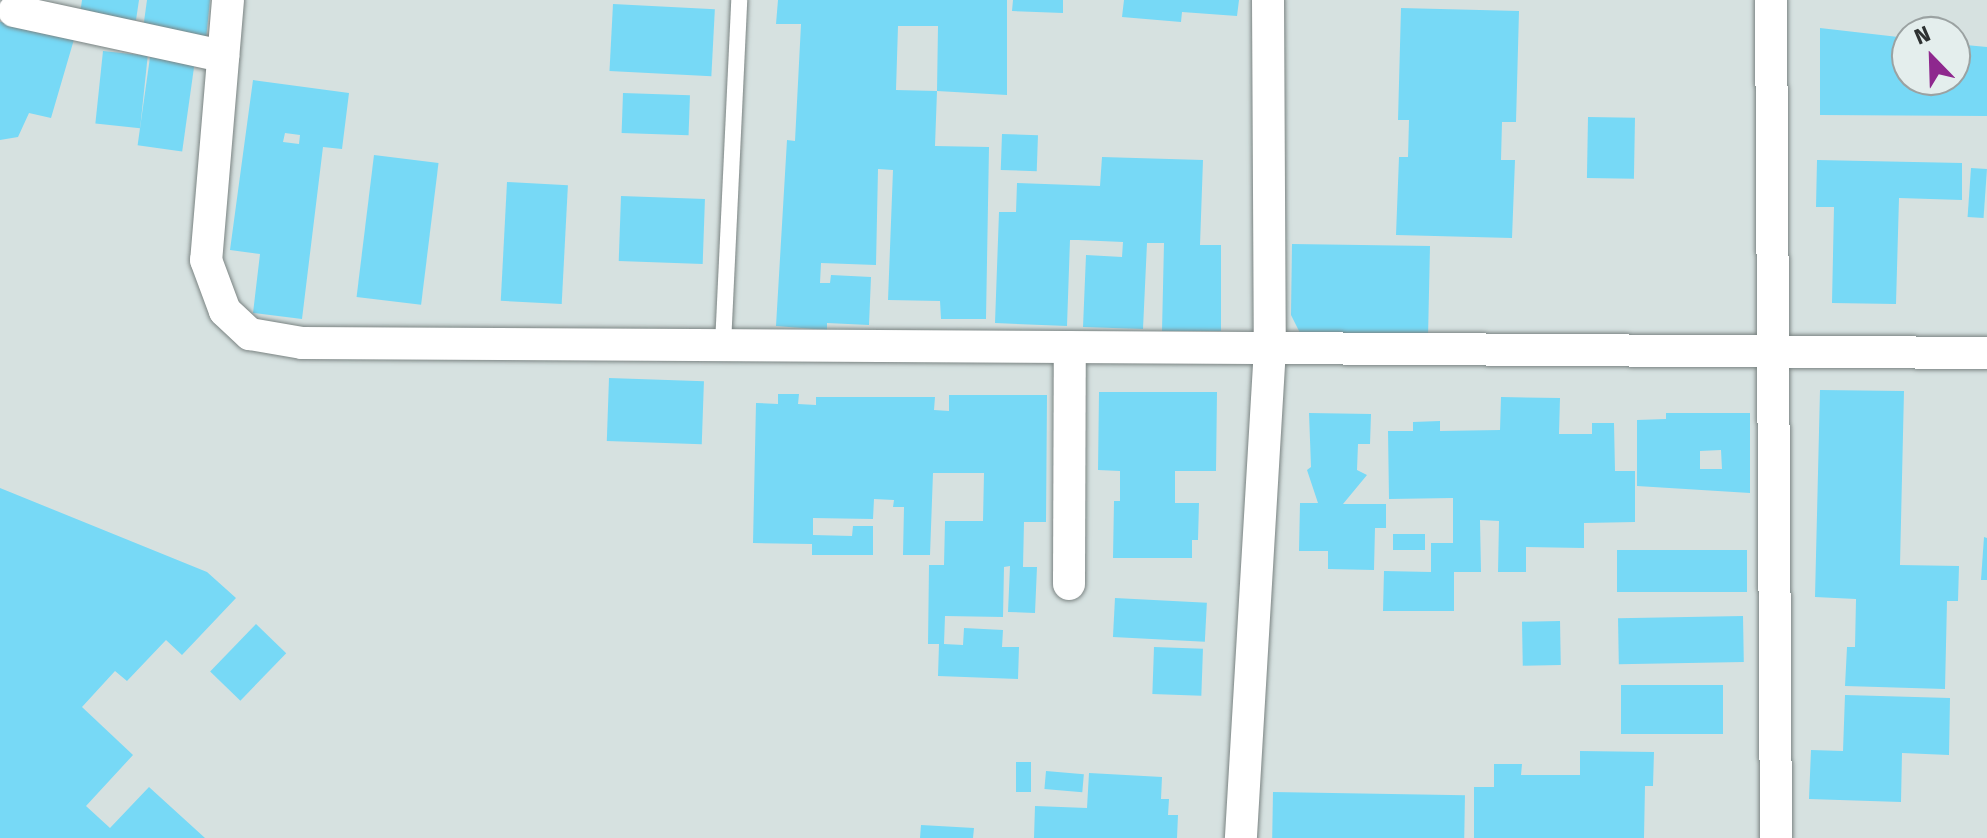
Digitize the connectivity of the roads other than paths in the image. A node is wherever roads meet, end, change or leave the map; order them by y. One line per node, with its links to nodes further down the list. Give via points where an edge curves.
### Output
1 (228, 0): 6 (street)
2 (739, 0): 7 (lane)
3 (1268, 0): 9 (street)
4 (1771, 0): 10 (street)
5 (14, 11): 6 (street)
6 (223, 56): 7 (street, via 206,260 225,311 250,334 302,343)
7 (723, 345): 8 (street)
8 (1070, 347): 9 (street); 12 (street)
9 (1270, 348): 10 (street); 13 (street)
10 (1775, 350): 11 (street); 14 (street)
11 (1987, 353)
12 (1069, 584)
13 (1241, 838)
14 (1776, 838)

